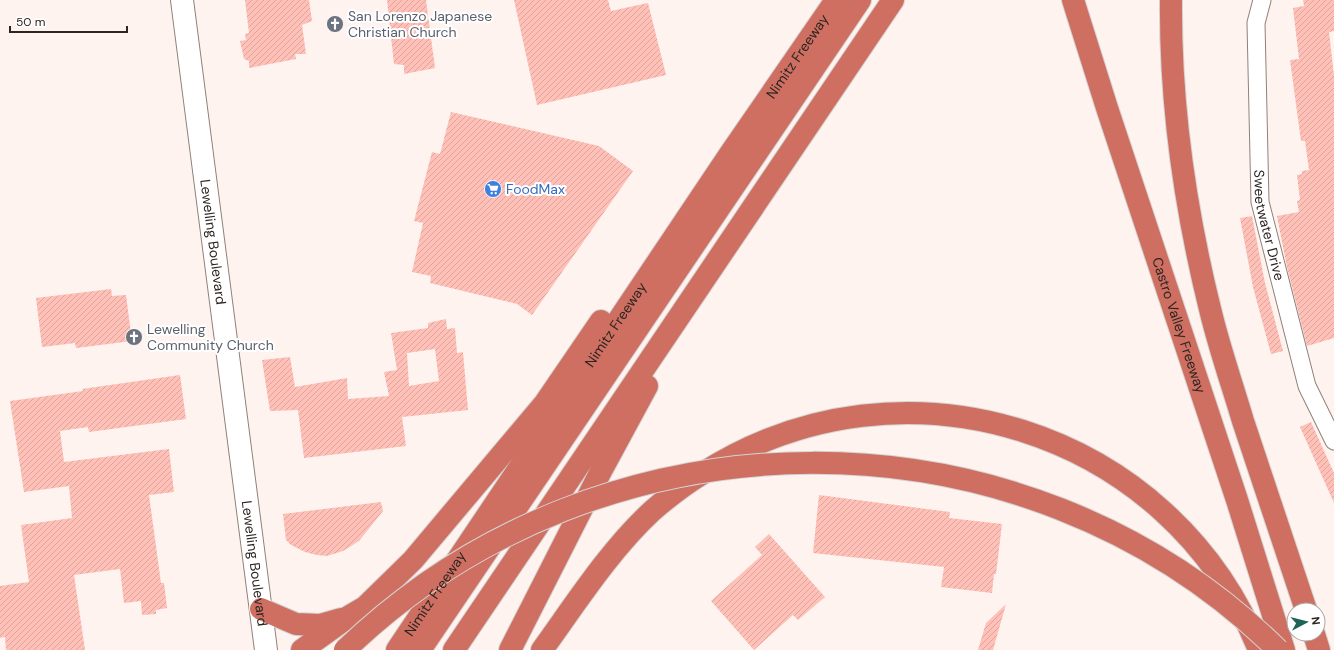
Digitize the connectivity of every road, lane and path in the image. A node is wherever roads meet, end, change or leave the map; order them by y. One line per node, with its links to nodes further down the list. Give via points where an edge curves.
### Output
1 (182, 0): 16 (main road, Lewelling Boulevard)
2 (830, 0): 10 (highway)
3 (836, 0): 10 (highway, Nimitz Freeway)
4 (860, 0): 22 (highway)
5 (893, 0): 11 (highway)
6 (904, 0): 11 (highway)
7 (1073, 0): 28 (highway, Castro Valley Freeway)
8 (1171, 0): 15 (highway, via 1175,108 1183,176 1195,243 1227,369)
9 (1262, 0): 14 (street, Sweetwater Drive, via 1256,23 1260,202 1307,386)
10 (820, 24): 12 (highway, Nimitz Freeway)
11 (855, 56): 13 (highway)
12 (730, 154): 17 (highway, via 641,263 545,403 413,560 365,607); 21 (highway, Nimitz Freeway)
13 (709, 272): 23 (highway); 24 (highway, via 601,471)
14 (1334, 441)
15 (1303, 602)
16 (261, 610): 17 (highway, via 296,624 320,625); 18 (main road, Lewelling Boulevard)
17 (348, 617): 19 (highway)
18 (266, 650)
19 (302, 650)
20 (345, 650): 27 (highway, bridge, via 382,617 437,576 496,541 559,512 625,489 684,474 794,462 863,464 931,473 999,489 1064,511 1126,540 1186,575 1241,616)
21 (397, 650)
22 (420, 650)
23 (454, 650)
24 (510, 650)
25 (542, 650): 26 (highway, via 628,536 676,491 704,472 759,443 798,429 832,420 895,413 964,417 1034,434 1066,447 1126,481 1178,525 1201,551 1238,606)
26 (1259, 650)
27 (1278, 650)
28 (1284, 650)

